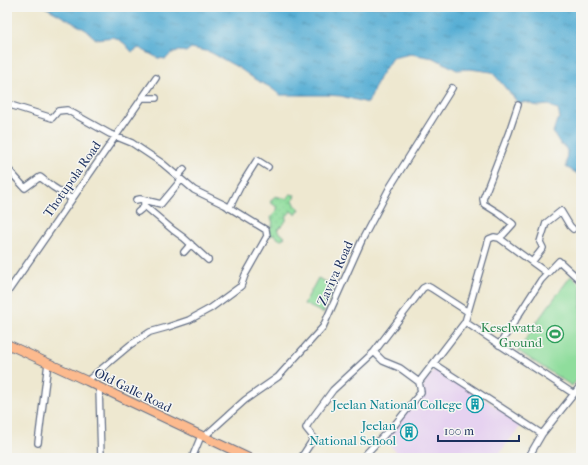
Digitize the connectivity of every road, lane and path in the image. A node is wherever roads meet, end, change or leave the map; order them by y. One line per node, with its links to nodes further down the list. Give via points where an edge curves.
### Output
1 (156, 78): 3 (street, Thotupola Road)
2 (452, 88): 40 (street, Zaviya Road, via 390,187 362,240 323,327 278,376)
3 (142, 98): 4 (street); 7 (street, Thotupola Road)
4 (156, 98)
5 (7, 104): 7 (street, via 52,118 58,112 67,110)
6 (518, 105): 19 (street, via 483,199 484,204 513,224)
7 (116, 136): 11 (street, via 132,143); 12 (street, Thotupola Road)
8 (268, 167): 16 (street, via 257,160)
9 (7, 168): 12 (street, via 25,188 40,177)
10 (184, 169): 11 (street)
11 (180, 178): 14 (street, via 161,204); 16 (street, via 194,190)
12 (72, 199): 26 (street, Thotupola Road)
13 (136, 200): 14 (street)
14 (144, 200): 15 (street)
15 (144, 207): 17 (street); 20 (street)
16 (229, 208): 34 (street, via 266,230 267,236 241,286 189,320 150,332 130,345)
17 (138, 212)
18 (573, 229): 23 (street, via 561,211 546,223 540,242 543,248)
19 (499, 238): 23 (street); 27 (street, via 489,239)
20 (191, 244): 21 (street); 22 (street)
21 (184, 252)
22 (208, 260)
23 (532, 262): 24 (street)
24 (547, 273): 25 (street, via 559,261); 30 (street)
25 (581, 281)
26 (7, 293)
27 (468, 312): 28 (street); 31 (street, via 427,286)
28 (466, 322): 30 (street); 33 (street)
29 (7, 344): 32 (highway, Old Galle Road)
30 (499, 345): 38 (street)
31 (374, 352): 35 (street, via 383,361 400,368); 46 (street, via 333,390 308,424 306,428 314,438)
32 (48, 363): 34 (highway, Old Galle Road); 41 (street)
33 (434, 364): 35 (street); 39 (street)
34 (87, 381): 37 (highway, Old Galle Road)
35 (419, 382): 47 (street, via 421,392 393,427)
36 (581, 385): 38 (street)
37 (99, 387): 40 (highway, Old Galle Road); 43 (street)
38 (574, 394): 39 (street)
39 (542, 434): 48 (street)
40 (202, 436): 42 (highway, Old Galle Road); 44 (street)
41 (38, 443)
42 (234, 455): 45 (highway, Old Galle Road)
43 (101, 458)
44 (192, 458)
45 (248, 458)
46 (301, 458)
47 (362, 458)
48 (528, 458)

